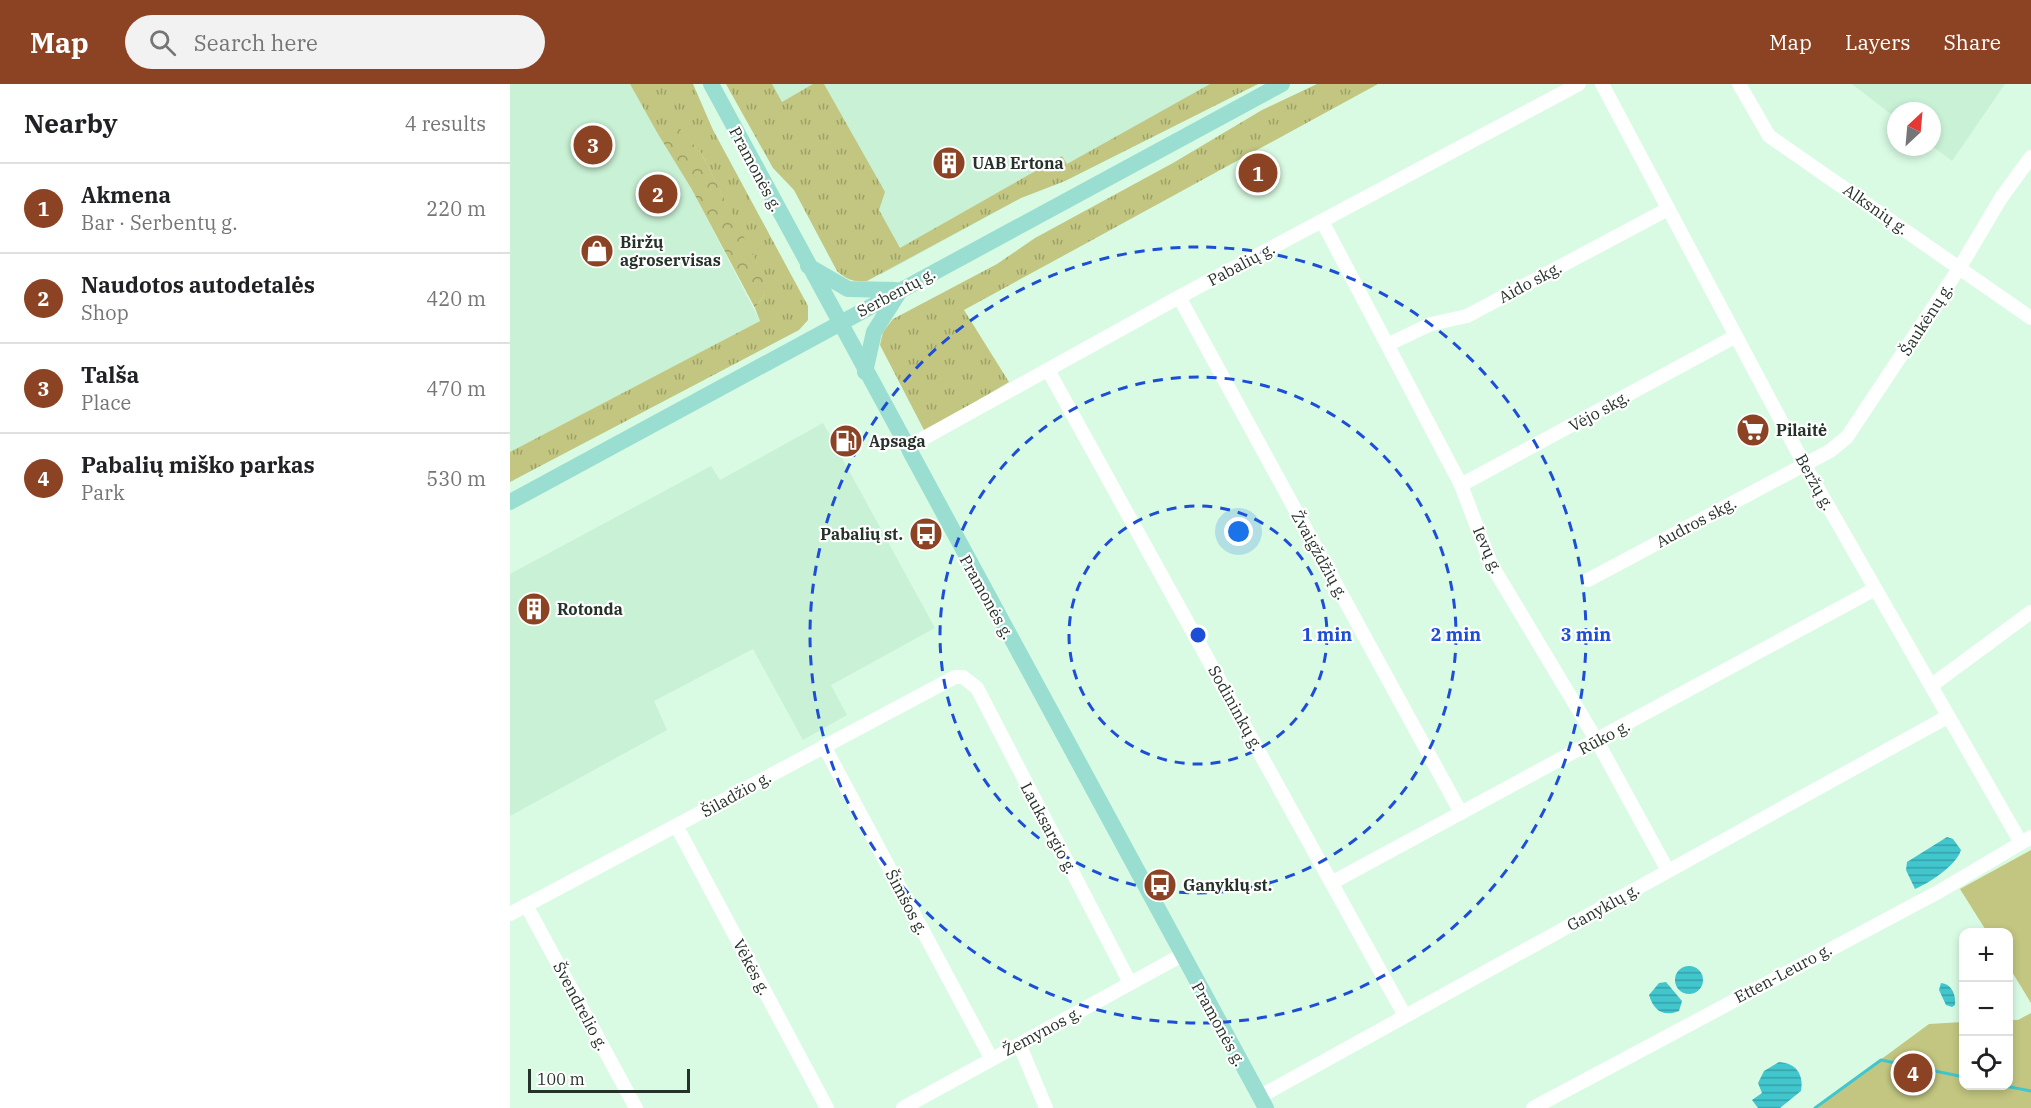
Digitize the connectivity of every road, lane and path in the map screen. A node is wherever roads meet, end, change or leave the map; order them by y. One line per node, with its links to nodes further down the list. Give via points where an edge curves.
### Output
1 (711, 84): 9 (main road, Pramonės g.)
2 (1282, 84): 11 (main road, Serbentų g.)
3 (1579, 84): 8 (street, Pabalių g.)
4 (1602, 84): 7 (street, Beržų g.)
5 (1739, 84): 10 (street, Alksnių g., via 1769,136)
6 (2031, 157): 10 (street, Šaukėnų g.)
7 (1668, 209): 15 (street, Beržų g.); 16 (street, Aido skg., via 1467,315 1431,324)
8 (1322, 221): 12 (street, Pabalių g.); 16 (street, Ievų g.)
9 (808, 266): 11 (main road, via 848,289); 14 (main road, Pramonės g.)
10 (1960, 267): 13 (street, Alksnių g.); 20 (street, Šaukėnų g., via 1847,437)
11 (901, 290): 14 (main road, Serbentų g.); 18 (main road, via 874,332)
12 (1179, 297): 17 (street, Pabalių g.); 31 (street, Žvaigždžių g.)
13 (2031, 318)
14 (838, 323): 18 (main road, Pramonės g.); 22 (main road, Serbentų g.)
15 (1736, 336): 20 (street, Beržų g.); 21 (street, Vėjo skg.)
16 (1389, 344): 21 (street, Ievų g.)
17 (1048, 370): 19 (street, Pabalių g.); 35 (street, Sodininkų g.)
18 (865, 372): 19 (main road, Pramonės g.)
19 (906, 448): 38 (main road, Pramonės g.)
20 (1804, 464): 23 (street, Audros skg.); 24 (street, Beržų g.)
21 (1461, 485): 29 (street, Ievų g., via 1491,564)
22 (510, 502)
23 (1588, 580)
24 (1875, 589): 27 (street, Beržų g.); 29 (street, Rūko g.)
25 (2031, 612): 27 (street)
26 (963, 677): 30 (street, Šiladžio g., via 955,677); 39 (street, Lauksargio g., via 976,688)
27 (1932, 686): 28 (street, Beržų g.)
28 (1947, 717): 33 (street, Beržų g.); 34 (street, Ganyklų g.)
29 (1597, 741): 31 (street, Rūko g.); 34 (street, Ievų g.)
30 (824, 746): 32 (street, Šiladžio g.); 42 (street, Šimšos g.)
31 (1461, 813): 35 (street, Rūko g.)
32 (677, 827): 36 (street, Šiladžio g.); 45 (street, Vėkės g.)
33 (2026, 840): 48 (street, Etten-Leuro g., via 1940,891)
34 (1668, 872): 40 (street, Ganyklų g.)
35 (1333, 882): 40 (street, Sodininkų g.)
36 (526, 905): 37 (street, Šiladžio g.); 44 (street, Švendrelio g.)
37 (510, 914)
38 (1182, 955): 39 (street, Žemynos g.); 43 (main road, Pramonės g.)
39 (1130, 983): 41 (street, Žemynos g.)
40 (1405, 1016): 43 (street, Ganyklų g.)
41 (1020, 1046): 42 (street, Žemynos g.); 47 (street)
42 (991, 1058): 46 (street, Žemynos g.)
43 (1263, 1103)
44 (636, 1108)
45 (827, 1108)
46 (903, 1108)
47 (1046, 1108)
48 (1533, 1108)

